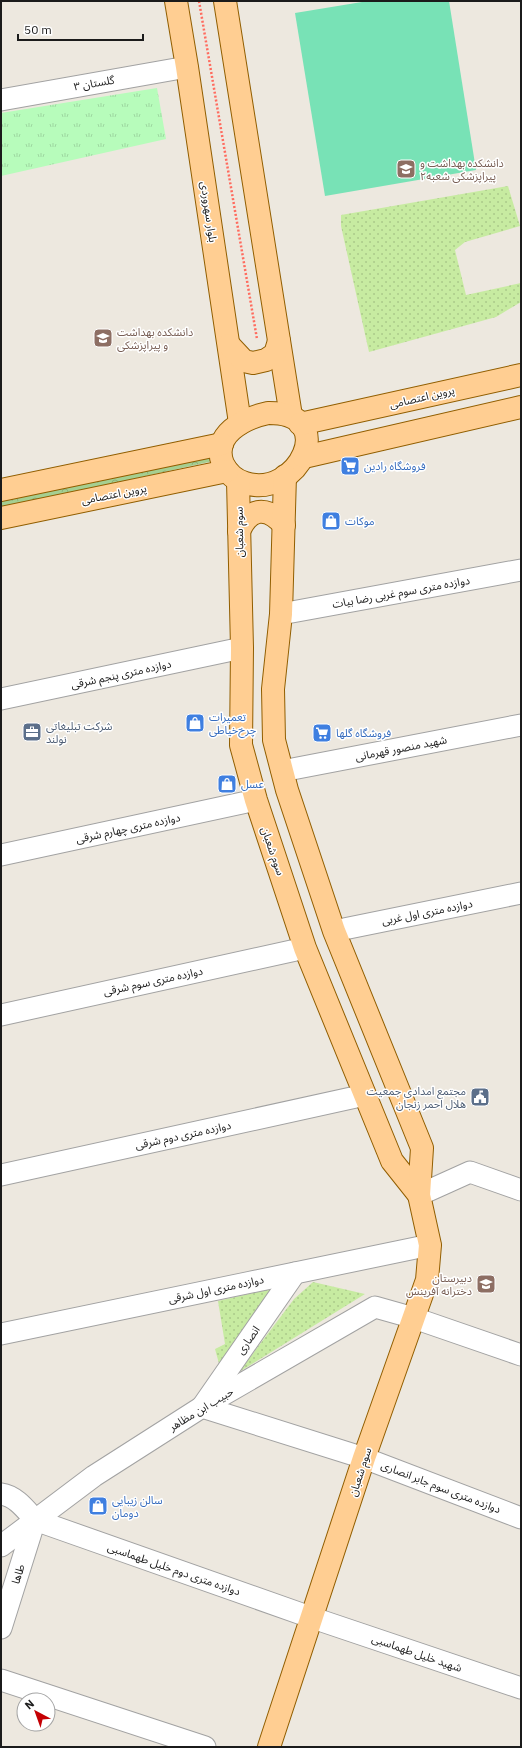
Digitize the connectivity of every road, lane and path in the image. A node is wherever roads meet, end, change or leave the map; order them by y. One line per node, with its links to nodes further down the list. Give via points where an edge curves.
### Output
1 (176, 1): 4 (main road, بلوار سهروردی)
2 (198, 1): 6 (path)
3 (225, 1): 7 (main road)
4 (187, 67): 5 (street, گلستان ۳); 8 (main road, بلوار سهروردی)
5 (1, 100)
6 (257, 339)
7 (279, 341): 8 (main road, via 275,354 266,360 253,363 244,361); 11 (main road)
8 (228, 346): 12 (main road, بلوار سهروردی)
9 (521, 374): 11 (main road, پروین اعتصامی)
10 (521, 407): 14 (main road)
11 (296, 420): 12 (main road, via 280,413 268,413); 14 (main road, via 306,435 307,447)
12 (240, 423): 13 (main road, via 228,433)
13 (222, 444): 15 (main road, via 220,457); 17 (main road)
14 (304, 457): 16 (main road)
15 (232, 476): 16 (main road, via 252,485 270,483); 18 (main road, پروین اعتصامی); 20 (main road, سوم شعبان)
16 (285, 476): 19 (main road, سوم شعبان)
17 (1, 490)
18 (1, 518)
19 (284, 525): 20 (main road, via 277,517 267,512 258,512 248,516); 22 (main road, سوم شعبان)
20 (239, 531): 23 (main road, سوم شعبان)
21 (521, 570): 22 (street, دوازده متری سوم غربی رضا بیات)
22 (281, 614): 26 (main road, سوم شعبان, via 273,689 274,740)
23 (242, 648): 24 (street, دوازده متری پنجم شرقی); 27 (main road, سوم شعبان, via 241,745)
24 (1, 699)
25 (521, 725): 26 (street, شهید منصور قهرمانی)
26 (282, 771): 30 (main road, سوم شعبان)
27 (256, 800): 28 (street, دوازده متری چهارم شرقی); 31 (main road, سوم شعبان)
28 (1, 855)
29 (521, 893): 30 (street, دوازده متری اول غربی)
30 (334, 931): 36 (main road, سوم شعبان, via 422,1148)
31 (305, 948): 32 (street, دوازده متری سوم شرقی); 33 (main road, سوم شعبان)
32 (1, 1015)
33 (365, 1095): 34 (street, دوازده متری دوم شرقی); 36 (main road, سوم شعبان, via 392,1161)
34 (1, 1175)
35 (521, 1190): 36 (street, via 470,1172)
36 (419, 1196): 37 (main road, سوم شعبان)
37 (430, 1245): 38 (street, دوازده متری اول شرقی); 39 (main road, سوم شعبان, via 428,1280)
38 (295, 1273): 40 (street, دوازده متری اول شرقی); 42 (street, انصاری)
39 (414, 1318): 41 (street, حبیب ابن مظاهر); 42 (street, حبیب ابن مظاهر, via 375,1307); 43 (main road, سوم شعبان)
40 (1, 1334)
41 (521, 1355)
42 (202, 1407): 43 (street, دوازده متری سوم جابر انصاری); 46 (street, حبیب ابن مظاهر, via 94,1476)
43 (364, 1458): 45 (street, دوازده متری سوم جابر انصاری); 48 (main road, سوم شعبان)
44 (1, 1494): 46 (street, via 20,1503)
45 (521, 1518)
46 (36, 1520): 47 (street, حبیب ابن مظاهر); 48 (street, دوازده متری دوم خلیل طهماسبی); 49 (street, طاها)
47 (1, 1546)
48 (313, 1618): 51 (street, شهید خلیل طهماسبی); 53 (main road, سوم شعبان)
49 (1, 1628)
50 (1, 1680): 52 (street)
51 (521, 1688)
52 (205, 1747)
53 (269, 1747)

